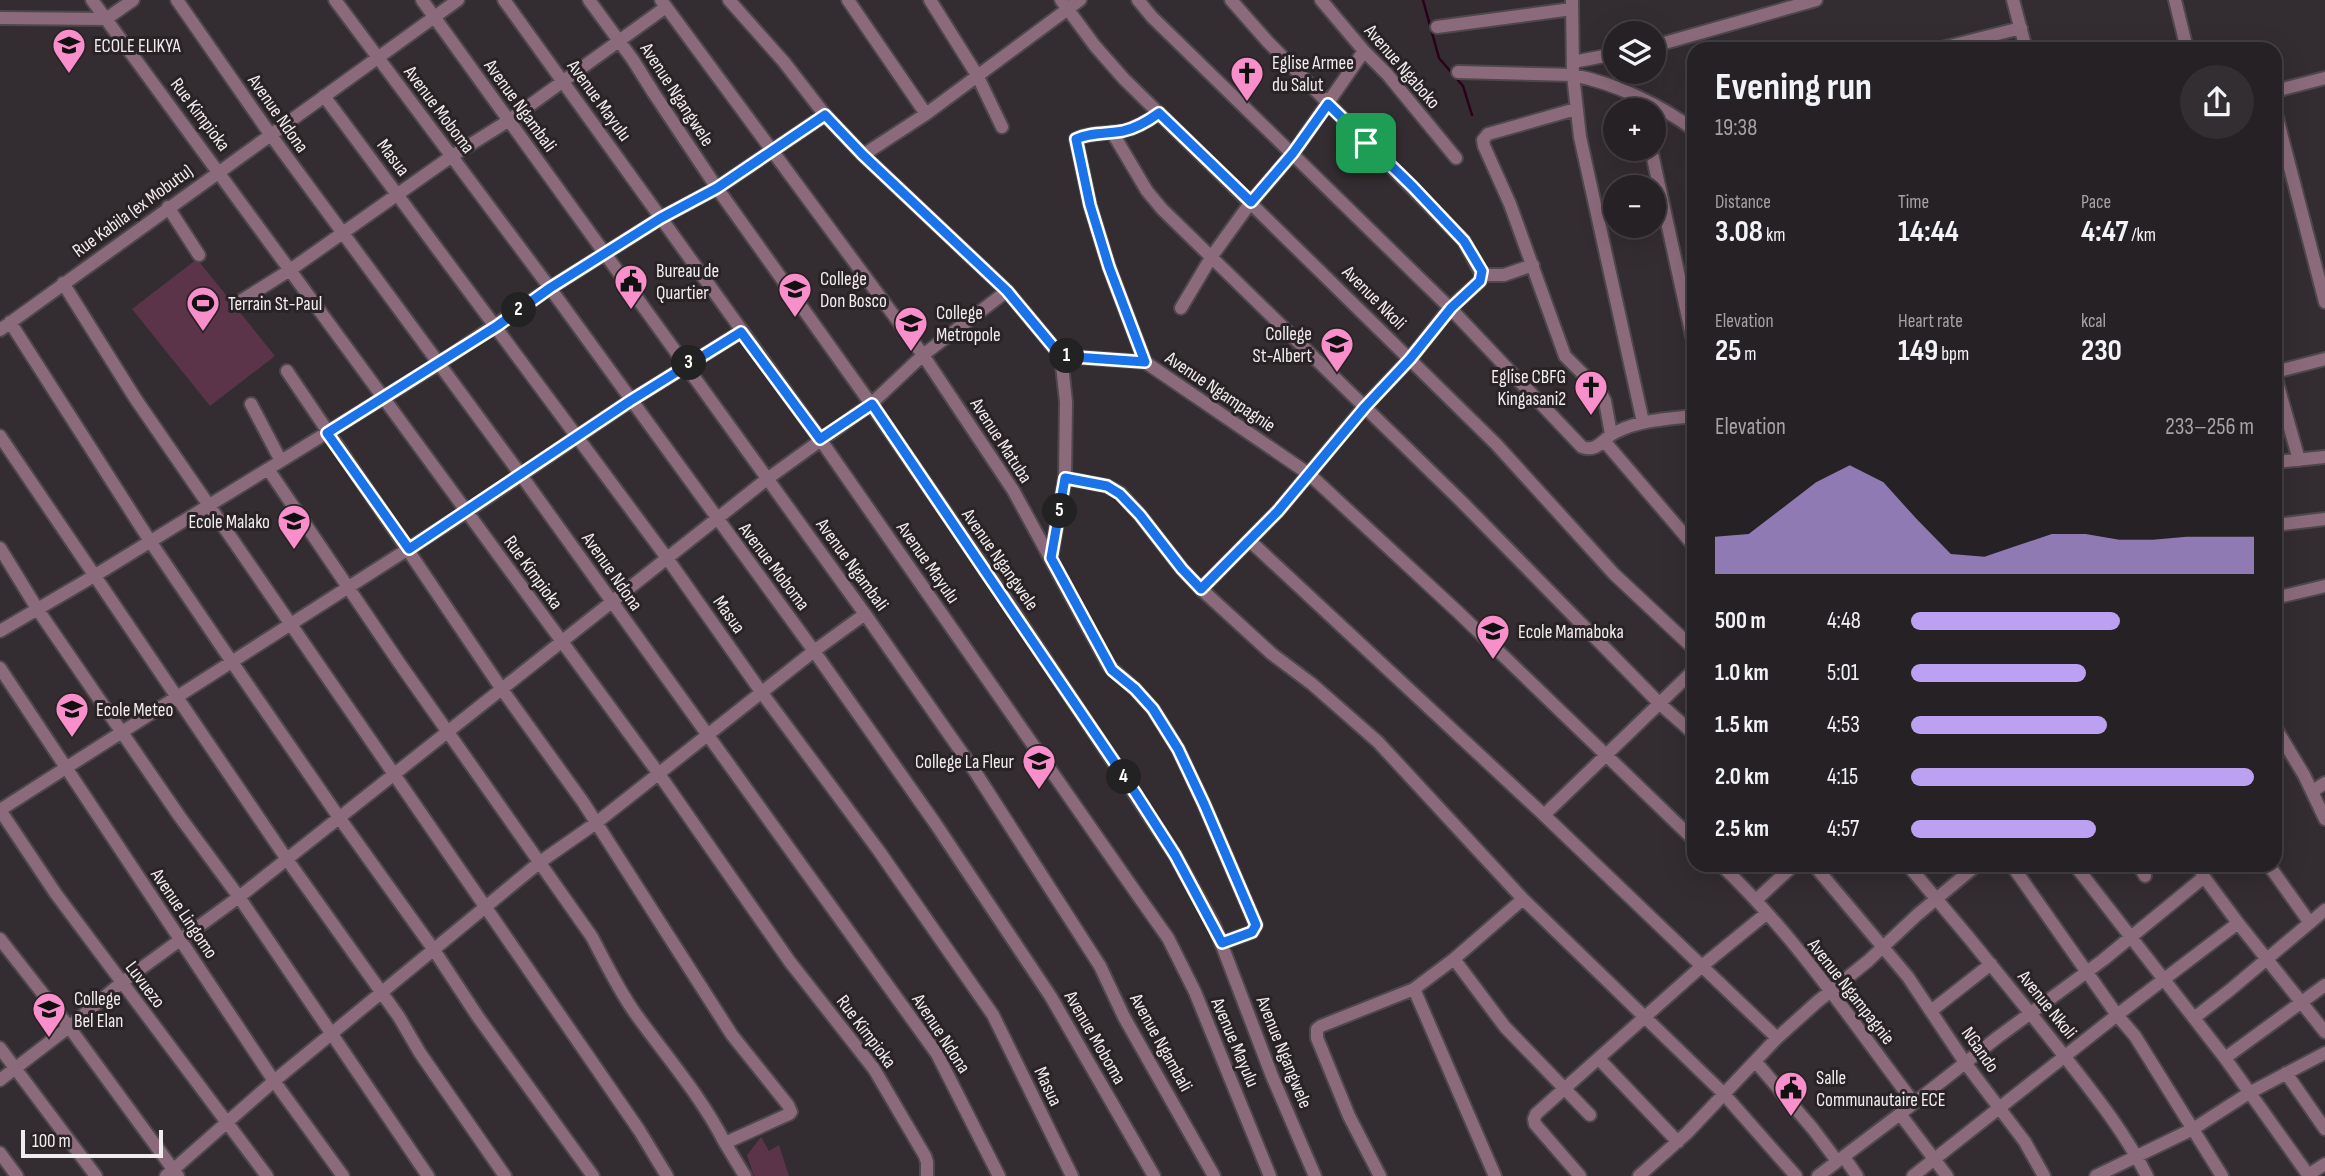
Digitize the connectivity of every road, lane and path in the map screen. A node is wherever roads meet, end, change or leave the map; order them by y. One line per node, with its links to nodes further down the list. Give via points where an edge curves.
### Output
1 (92, 0): 24 (street, Rue Kimpioka)
2 (133, 0): 24 (street)
3 (177, 0): 53 (street, Avenue Ndona)
4 (335, 0): 33 (street, Avenue Moboma)
5 (422, 0): 22 (street, Avenue Ngambali)
6 (458, 0): 22 (street, Rue Kabila (ex Mobutu))
7 (504, 0): 39 (street, Avenue Mayulu)
8 (589, 0): 27 (street, Avenue Ngangwele)
9 (729, 0): 48 (street)
10 (848, 0): 47 (street)
11 (930, 0): 37 (street)
12 (1080, 0): 20 (street)
13 (1138, 0): 56 (street)
14 (1231, 0): 43 (street)
15 (1321, 0): 32 (street, Avenue Ngaboko)
16 (1816, 0): 31 (street)
17 (2013, 0): 26 (street)
18 (2175, 0): 30 (street)
19 (664, 4): 27 (street); 55 (street, Avenue Matuba)
20 (1064, 5): 37 (street); 46 (street, Avenue Nkoli, via 1124,79)
21 (1572, 5): 25 (street); 35 (street)
22 (435, 17): 33 (street, Rue Kabila (ex Mobutu)); 49 (street, Avenue Ngambali)
23 (0, 18): 24 (street)
24 (106, 19): 61 (street, Rue Kimpioka)
25 (1437, 27)
26 (2021, 27): 28 (street); 29 (street)
27 (620, 41): 39 (street); 62 (street, Avenue Ngangwele)
28 (1964, 42)
29 (2024, 42)
30 (2185, 42)
31 (1666, 43)
32 (1364, 51): 43 (street); 59 (street, Avenue Ngaboko)
33 (378, 57): 41 (street, Rue Kabila (ex Mobutu)); 58 (street, Avenue Moboma)
34 (1603, 58): 35 (street)
35 (1573, 68): 36 (street); 42 (street); 44 (street)
36 (1458, 72)
37 (977, 75): 47 (street); 51 (street)
38 (2325, 78): 40 (street)
39 (562, 82): 49 (street); 66 (street, Avenue Mayulu)
40 (2282, 89)
41 (324, 96): 53 (street, Rue Kabila (ex Mobutu)); 63 (street, Masua)
42 (1629, 98)
43 (1328, 104): 56 (street); 73 (street, via 1464,241)
44 (1576, 109): 71 (street, via 1488,134 1483,140); 101 (street)
45 (1666, 111): 50 (street)
46 (1159, 113): 52 (street, via 1139,126); 64 (street, Avenue Nkoli)
47 (926, 114): 57 (street)
48 (825, 115): 55 (street); 57 (street)
49 (508, 121): 58 (street); 68 (street, Avenue Ngambali)
50 (1687, 121)
51 (1002, 127)
52 (1112, 132): 70 (street, via 1147,191); 89 (street, via 1080,137 1076,142 1101,242)
53 (270, 134): 61 (street, Rue Kabila (ex Mobutu)); 67 (street, Avenue Ndona)
54 (2282, 137): 78 (street)
55 (774, 151): 62 (street); 85 (street, Avenue Matuba)
56 (1293, 153): 64 (street); 80 (street)
57 (863, 155): 76 (street)
58 (452, 156): 63 (street); 75 (street, Avenue Moboma)
59 (1456, 158)
60 (1654, 161): 81 (street)
61 (219, 171): 65 (street, Rue Kabila (ex Mobutu)); 72 (street, Rue Kimpioka)
62 (717, 188): 66 (street); 98 (street, Avenue Ngangwele)
63 (398, 194): 67 (street); 83 (street, Masua)
64 (1251, 202): 70 (street); 87 (street, Avenue Nkoli)
65 (168, 207): 69 (street); 74 (street, Rue Kabila (ex Mobutu))
66 (661, 218): 68 (street); 84 (street, Avenue Mayulu)
67 (344, 232): 72 (street); 90 (street, Avenue Ndona)
68 (606, 253): 75 (street); 91 (street, Avenue Ngambali)
69 (200, 254)
70 (1212, 256): 79 (street); 99 (street)
71 (1533, 265): 73 (street, via 1504,275); 105 (street, via 1564,356 1605,401)
72 (290, 271): 77 (street); 94 (street, Rue Kimpioka)
73 (1482, 275): 80 (street)
74 (63, 283): 82 (street, Rue Kabila (ex Mobutu)); 116 (street)
75 (550, 288): 83 (street); 96 (street, Avenue Moboma)
76 (1007, 291): 85 (street); 86 (street)
77 (239, 302)
78 (2325, 302)
79 (1181, 308)
80 (1451, 308): 87 (street); 105 (street, via 1582,447 1592,448)
81 (1687, 313)
82 (5, 326): 122 (street)
83 (497, 326): 90 (street); 104 (street, Masua)
84 (741, 332): 91 (street); 106 (street, Avenue Mayulu)
85 (923, 355): 98 (street); 127 (street, Avenue Matuba, via 1013,490)
86 (1061, 356): 89 (street, Avenue Ngampagnie); 114 (street)
87 (1410, 359): 99 (street); 139 (street, Avenue Nkoli, via 1496,444 1614,574)
88 (2325, 359): 93 (street)
89 (1145, 362): 112 (street, Avenue Ngampagnie)
90 (438, 364): 94 (street); 113 (street, Avenue Ndona)
91 (686, 365): 96 (street); 115 (street, Avenue Ngambali)
92 (286, 371): 102 (street)
93 (2282, 372)
94 (383, 398): 102 (street); 117 (street, Rue Kimpioka)
95 (2282, 398): 108 (street)
96 (630, 401): 104 (street); 119 (street, Avenue Moboma)
97 (251, 404): 109 (street)
98 (872, 404): 106 (street); 189 (street, Avenue Ngangwele, via 1136,794)
99 (1365, 407): 112 (street); 147 (street)
100 (1687, 417): 101 (street)
101 (1643, 422): 105 (street)
102 (327, 433): 109 (street); 125 (street)
103 (0, 436): 128 (street)
104 (577, 438): 113 (street); 126 (street, Masua)
105 (1608, 438): 121 (street)
106 (820, 439): 115 (street); 257 (street, Avenue Mayulu, via 1168,938)
107 (2325, 457): 108 (street)
108 (2300, 460): 110 (street)
109 (281, 461): 111 (street)
110 (2282, 462)
111 (268, 469): 116 (street); 130 (street)
112 (1309, 474): 123 (street); 153 (street, Avenue Ngampagnie)
113 (521, 475): 117 (street); 133 (street, Avenue Ndona)
114 (1065, 478): 127 (street); 131 (street, via 1107,486 1120,494)
115 (767, 479): 119 (street); 135 (street, Avenue Ngambali)
116 (209, 504): 122 (street); 136 (street)
117 (466, 512): 125 (street); 138 (street, Rue Kimpioka)
118 (2325, 519): 120 (street)
119 (717, 520): 126 (street); 140 (street, Avenue Moboma)
120 (2282, 524)
121 (1687, 537)
122 (150, 541): 128 (street); 141 (street)
123 (1250, 541): 131 (street); 160 (street)
124 (0, 548): 134 (street)
125 (409, 549): 130 (street); 144 (street)
126 (667, 558): 133 (street); 145 (street, Masua)
127 (1051, 558): 189 (street, Avenue Matuba, via 1112,670 1153,709 1204,804 1256,925 1255,930)
128 (94, 576): 134 (street); 146 (street)
129 (2325, 586): 132 (street)
130 (349, 588): 136 (street); 149 (street)
131 (1201, 589): 179 (street, via 1378,742)
132 (2282, 596)
133 (611, 601): 138 (street); 151 (street, Avenue Ndona)
134 (38, 610): 137 (street); 150 (street)
135 (865, 614): 140 (street); 256 (street, Avenue Ngambali, via 974,770 1100,966)
136 (291, 625): 141 (street); 155 (street)
137 (0, 631)
138 (562, 642): 144 (street); 156 (street, Rue Kimpioka)
139 (1687, 642)
140 (814, 651): 145 (street); 255 (street, Avenue Moboma, via 1051,997)
141 (232, 662): 146 (street); 161 (street)
142 (0, 668): 154 (street, Avenue Lingomo)
143 (1687, 677): 147 (street)
144 (501, 688): 149 (street); 163 (street)
145 (762, 693): 151 (street); 254 (street, Masua, via 993,1015)
146 (177, 698): 150 (street); 165 (street)
147 (1660, 704): 148 (street); 153 (street)
148 (1687, 728)
149 (448, 731): 155 (street); 166 (street)
150 (121, 733): 154 (street); 177 (street)
151 (706, 735): 156 (street); 253 (street, Avenue Ndona, via 937,1054)
152 (2282, 737): 158 (street)
153 (1608, 755): 160 (street); 164 (street, Avenue Ngampagnie)
154 (65, 768): 159 (street); 188 (street, Avenue Lingomo)
155 (394, 774): 161 (street); 181 (street)
156 (659, 774): 163 (street); 252 (street, Rue Kimpioka, via 790,962 874,1069 925,1156)
157 (2325, 783): 158 (street)
158 (2312, 791): 162 (street)
159 (0, 810): 198 (street, Luvuezo)
160 (1545, 815): 195 (street)
161 (338, 816): 165 (street); 191 (street)
162 (2325, 819)
163 (596, 823): 166 (street); 235 (street, via 732,1035 790,1108 789,1114)
164 (1687, 833)
165 (286, 858): 177 (street); 202 (street)
166 (540, 862): 181 (street); 235 (street, via 592,937 634,1012 701,1101)
167 (1728, 872): 180 (street, Avenue Ngampagnie)
168 (1786, 872): 180 (street)
169 (1820, 872): 190 (street, NGando)
170 (1914, 872): 178 (street, Avenue Nkoli)
171 (1968, 872): 178 (street)
172 (2017, 872): 196 (street)
173 (2080, 872): 186 (street)
174 (2201, 872): 176 (street)
175 (2274, 872): 185 (street)
176 (2204, 877): 184 (street); 186 (street)
177 (239, 897): 188 (street); 211 (street)
178 (1936, 898): 190 (street); 194 (street, Avenue Nkoli)
179 (1523, 899): 192 (street); 207 (street)
180 (1756, 900): 183 (street, Avenue Ngampagnie)
181 (485, 907): 191 (street); 250 (street)
182 (2325, 909): 185 (street)
183 (1767, 913): 195 (street); 201 (street, Avenue Ngampagnie)
184 (2238, 923): 193 (street); 197 (street)
185 (2310, 923): 193 (street)
186 (2131, 937): 196 (street); 197 (street)
187 (0, 939): 209 (street)
188 (180, 940): 198 (street); 223 (street, Avenue Lingomo)
189 (1222, 943): 258 (street, Avenue Ngangwele)
190 (1883, 946): 201 (street); 204 (street, NGando)
191 (434, 950): 202 (street); 249 (street)
192 (1454, 959): 200 (street); 224 (street, via 1505,1027)
193 (2267, 959): 203 (street); 208 (street)
194 (1991, 964): 204 (street); 205 (street, Avenue Nkoli)
195 (1702, 966): 207 (street); 212 (street)
196 (2087, 972): 205 (street); 206 (street)
197 (2163, 979): 206 (street); 208 (street)
198 (121, 983): 209 (street); 231 (street, Luvuezo)
199 (2325, 985): 203 (street)
200 (1414, 989): 259 (street, via 1321,1026 1315,1033); 260 (street)
201 (1830, 991): 212 (street); 227 (street, Avenue Ngampagnie)
202 (381, 992): 211 (street); 248 (street)
203 (2301, 1002): 210 (street); 216 (street)
204 (1931, 1011): 219 (street, NGando)
205 (2032, 1014): 215 (street, Avenue Nkoli); 219 (street)
206 (2117, 1015): 215 (street); 232 (street)
207 (1643, 1018): 217 (street); 225 (street)
208 (2194, 1018): 216 (street)
209 (69, 1027): 220 (street); 241 (street)
210 (2325, 1032)
211 (331, 1034): 223 (street); 247 (street)
212 (1777, 1038): 218 (street)
213 (0, 1048): 220 (street)
214 (2325, 1053): 221 (street)
215 (2064, 1056): 228 (street); 238 (street, Avenue Nkoli)
216 (2225, 1058): 226 (street)
217 (1599, 1059): 224 (street); 234 (street)
218 (1755, 1061): 225 (street); 239 (street)
219 (1966, 1064): 227 (street); 228 (street, NGando)
220 (14, 1068): 222 (street); 244 (street)
221 (2286, 1073): 226 (street); 233 (street)
222 (0, 1080)
223 (274, 1082): 231 (street); 246 (street, Avenue Lingomo)
224 (1566, 1089): 230 (street); 261 (street, via 1534,1119)
225 (1723, 1093): 234 (street); 263 (street)
226 (2249, 1093): 232 (street); 242 (street)
227 (1914, 1104): 229 (street)
228 (2000, 1109): 237 (street); 268 (street, NGando)
229 (1900, 1114): 237 (street); 239 (street)
230 (1590, 1115)
231 (226, 1123): 241 (street); 245 (street, Luvuezo)
232 (2193, 1129): 238 (street); 271 (street)
233 (2325, 1129)
234 (1678, 1142): 262 (street)
235 (726, 1143): 251 (street)
236 (0, 1153): 243 (street)
237 (1935, 1157): 266 (street); 267 (street)
238 (2137, 1157): 269 (street); 270 (street, Avenue Nkoli)
239 (1841, 1159): 264 (street); 265 (street)
240 (2325, 1164): 242 (street)
241 (173, 1174)
242 (2308, 1175)
243 (17, 1176)
244 (96, 1176)
245 (267, 1176)
246 (342, 1176)
247 (428, 1176)
248 (505, 1176)
249 (593, 1176)
250 (667, 1176)
251 (745, 1176)
252 (927, 1176)
253 (999, 1176)
254 (1072, 1176)
255 (1154, 1176)
256 (1214, 1176)
257 (1270, 1176)
258 (1315, 1176)
259 (1380, 1176)
260 (1494, 1176)
261 (1580, 1176)
262 (1639, 1176)
263 (1796, 1176)
264 (1818, 1176)
265 (1857, 1176)
266 (1913, 1176)
267 (1947, 1176)
268 (2044, 1176)
269 (2096, 1176)
270 (2147, 1176)
271 (2222, 1176)

